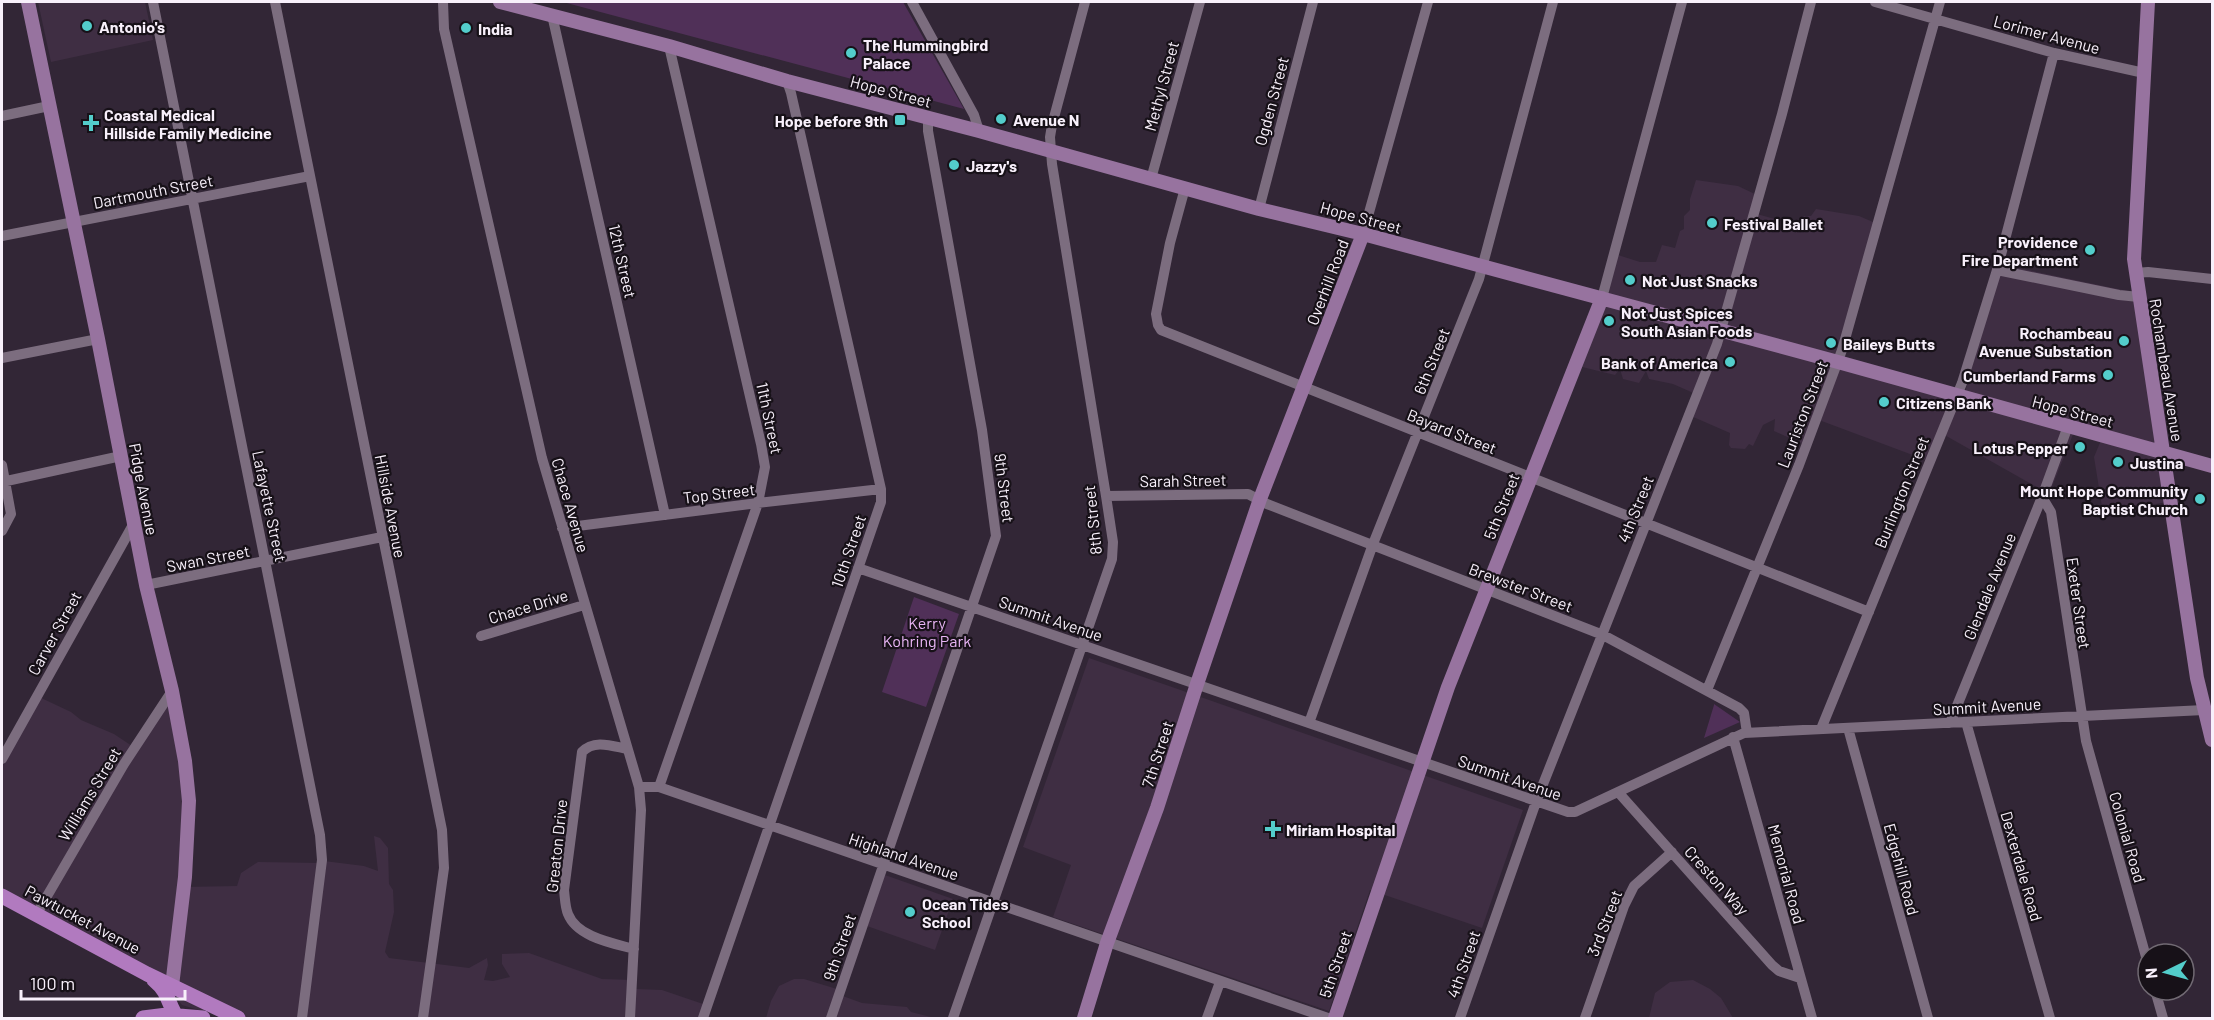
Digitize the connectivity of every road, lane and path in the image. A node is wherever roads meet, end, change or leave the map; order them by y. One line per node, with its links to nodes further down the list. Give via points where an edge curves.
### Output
1 (28, 2): 23 (street, Pidge Avenue)
2 (153, 2): 31 (street, Lafayette Street)
3 (275, 2): 28 (street, Hillside Avenue)
4 (443, 2): 64 (street, Chace Avenue, via 444,29)
5 (500, 2): 17 (street, Hope Street)
6 (912, 2): 26 (street)
7 (1085, 2): 27 (street, 8th Street, via 1052,125)
8 (1200, 2): 29 (street, Methyl Street)
9 (1313, 2): 32 (street, Ogden Street)
10 (1428, 2): 34 (street, Overhill Road)
11 (1553, 2): 36 (street, 6th Street)
12 (1682, 2): 41 (street, 5th Street)
13 (1810, 2): 42 (street, 4th Street)
14 (1875, 2): 18 (street, Lorimer Avenue)
15 (1940, 2): 18 (street, Lauriston Street)
16 (2148, 2): 21 (street, Rochambeau Avenue)
17 (552, 15): 19 (street, Hope Street); 61 (street, 12th Street)
18 (1936, 18): 20 (street, Lorimer Avenue); 45 (street, Lauriston Street)
19 (669, 46): 22 (street, Hope Street); 60 (street, 11th Street, via 763,456 765,467)
20 (2054, 53): 21 (street, Lorimer Avenue); 37 (street, Burlington Street)
21 (2144, 73): 38 (street, Rochambeau Avenue, via 2134,237)
22 (787, 81): 25 (street, Hope Street); 56 (street, 10th Street)
23 (49, 106): 24 (street); 33 (street, Pidge Avenue)
24 (2, 116)
25 (928, 118): 26 (street, Hope Street); 74 (street, 9th Street, via 982,430 996,536)
26 (979, 131): 27 (street, Hope Street)
27 (1052, 151): 29 (street, Hope Street); 57 (street, 8th Street)
28 (310, 176): 31 (street, Dartmouth Street); 66 (street, Hillside Avenue)
29 (1151, 179): 30 (street, Hope Street)
30 (1185, 188): 32 (street, Hope Street); 46 (street, Bayard Street, via 1156,314 1158,325 1168,334)
31 (192, 199): 33 (street, Dartmouth Street); 68 (street, Lafayette Street)
32 (1259, 209): 34 (street, Hope Street)
33 (73, 222): 35 (street, Dartmouth Street); 43 (street, Pidge Avenue)
34 (1363, 234): 36 (street, Hope Street); 46 (street, Overhill Road)
35 (2, 236)
36 (1482, 266): 41 (street, Hope Street); 49 (street, 6th Street)
37 (1996, 270): 40 (street); 47 (street, Burlington Street)
38 (2136, 273): 39 (street); 40 (street, Rochambeau Avenue)
39 (2212, 279)
40 (2139, 297): 50 (street, Rochambeau Avenue)
41 (1602, 298): 42 (street, Hope Street); 54 (street, 5th Street)
42 (1720, 331): 45 (street, Hope Street); 63 (street, 4th Street)
43 (98, 339): 44 (street); 51 (street, Pidge Avenue)
44 (2, 358)
45 (1838, 362): 47 (street, Hope Street); 70 (street, Lauriston Street)
46 (1304, 388): 49 (street, Bayard Street); 59 (street, Overhill Road)
47 (1956, 396): 48 (street, Hope Street); 75 (street, Burlington Street)
48 (2068, 426): 50 (street, Hope Street); 58 (street, Glendale Avenue)
49 (1418, 434): 54 (street, Bayard Street); 67 (street, 6th Street)
50 (2164, 453): 53 (street, Hope Street); 82 (street, Rochambeau Avenue)
51 (121, 456): 55 (street); 62 (street, Pidge Avenue)
52 (2, 465): 55 (street)
53 (2212, 466)
54 (1530, 478): 63 (street, Bayard Street); 72 (street, 5th Street)
55 (3, 482): 65 (street, via 11,514)
56 (881, 489): 60 (street, Top Street); 69 (street, 10th Street, via 881,502)
57 (1106, 496): 59 (street, Sarah Street, via 1248,494); 78 (street, 8th Street, via 1112,559)
58 (2042, 497): 83 (street, Exeter Street, via 2051,512); 86 (street, Glendale Avenue)
59 (1260, 499): 67 (street, Brewster Street); 79 (street, 7th Street)
60 (758, 502): 61 (street, Top Street); 96 (street, 11th Street)
61 (665, 515): 64 (street, Top Street)
62 (134, 523): 71 (street, Pidge Avenue); 93 (street, Carver Street)
63 (1646, 524): 70 (street, Bayard Street); 76 (street, 4th Street)
64 (561, 528): 73 (street, Chace Avenue)
65 (2, 531)
66 (382, 537): 68 (street, Swan Street); 118 (street, Hillside Avenue, via 444,850)
67 (1373, 544): 72 (street, Brewster Street); 85 (street, 6th Street)
68 (266, 562): 71 (street, Swan Street); 117 (street, Lafayette Street, via 322,860)
69 (858, 568): 74 (street, Summit Avenue); 99 (street, 10th Street)
70 (1755, 568): 75 (street, Bayard Street); 80 (street, Lauriston Street)
71 (146, 585): 81 (street, Pidge Avenue)
72 (1485, 590): 76 (street, Brewster Street); 94 (street, 5th Street)
73 (584, 605): 77 (street, Chace Drive); 92 (street, Chace Avenue)
74 (971, 606): 78 (street, Summit Avenue); 101 (street, 9th Street)
75 (1869, 612): 88 (street, Burlington Street)
76 (1602, 635): 80 (street, Brewster Street); 98 (street, 4th Street)
77 (481, 636)
78 (1084, 645): 79 (street, Summit Avenue); 103 (street, 8th Street)
79 (1197, 684): 85 (street, Summit Avenue); 106 (street, 7th Street)
80 (1707, 690): 89 (street, Brewster Street, via 1744,713)
81 (172, 691): 104 (street, Williams Street, via 124,764); 111 (street, Pidge Avenue, via 189,801)
82 (2204, 710): 83 (street, Summit Avenue); 91 (street, Rochambeau Avenue)
83 (2080, 717): 84 (street, Summit Avenue); 105 (street, Colonial Road)
84 (1966, 722): 86 (street, Summit Avenue); 131 (street, Dexterdale Road)
85 (1309, 723): 94 (street, Summit Avenue)
86 (1950, 723): 87 (street, Summit Avenue)
87 (1848, 728): 88 (street, Summit Avenue); 130 (street, Edgehill Road)
88 (1821, 729): 89 (street, Summit Avenue)
89 (1747, 733): 90 (street, Summit Avenue)
90 (1733, 737): 97 (street, Summit Avenue); 109 (street, Memorial Road)
91 (2212, 740)
92 (627, 748): 95 (street, Chace Avenue); 107 (street, Greaton Drive, via 601,744 587,746 582,752 564,890 566,912 572,923 583,931)
93 (2, 759)
94 (1422, 763): 98 (street, Summit Avenue); 126 (street, 5th Street)
95 (639, 787): 96 (street, Highland Avenue); 107 (street, Chace Avenue)
96 (659, 787): 99 (street, Highland Avenue)
97 (1617, 792): 98 (street, Summit Avenue, via 1575,812); 100 (street, Creston Way)
98 (1536, 801): 127 (street, 4th Street)
99 (769, 825): 101 (street, Highland Avenue); 120 (street, 10th Street)
100 (1672, 852): 109 (street, Creston Way, via 1772,965); 128 (street, 3rd Street, via 1634,886)
101 (884, 864): 103 (street, Highland Avenue); 121 (street, 9th Street)
102 (2, 896): 104 (main road, Pawtucket Avenue)
103 (993, 903): 106 (street, Highland Avenue); 122 (street, 8th Street)
104 (36, 915): 108 (main road, Pawtucket Avenue)
105 (2142, 942)
106 (1107, 943): 110 (street, Highland Avenue); 123 (street, 7th Street)
107 (634, 949): 119 (street, Chace Avenue)
108 (147, 974): 111 (main road, Pawtucket Avenue); 113 (main road, Pawtucket Avenue, via 162,987)
109 (1800, 978): 129 (street, Memorial Road)
110 (1220, 982): 124 (street); 125 (street, Highland Avenue)
111 (172, 986): 116 (main road, Pawtucket Avenue)
112 (2158, 1002): 132 (street)
113 (176, 1017): 114 (main road); 115 (main road)
114 (143, 1018)
115 (203, 1018)
116 (238, 1018)
117 (302, 1018)
118 (423, 1018)
119 (630, 1018)
120 (703, 1018)
121 (831, 1018)
122 (953, 1018)
123 (1084, 1018)
124 (1207, 1018)
125 (1328, 1018)
126 (1335, 1018)
127 (1460, 1018)
128 (1586, 1018)
129 (1812, 1018)
130 (1928, 1018)
131 (2050, 1018)
132 (2163, 1018)

